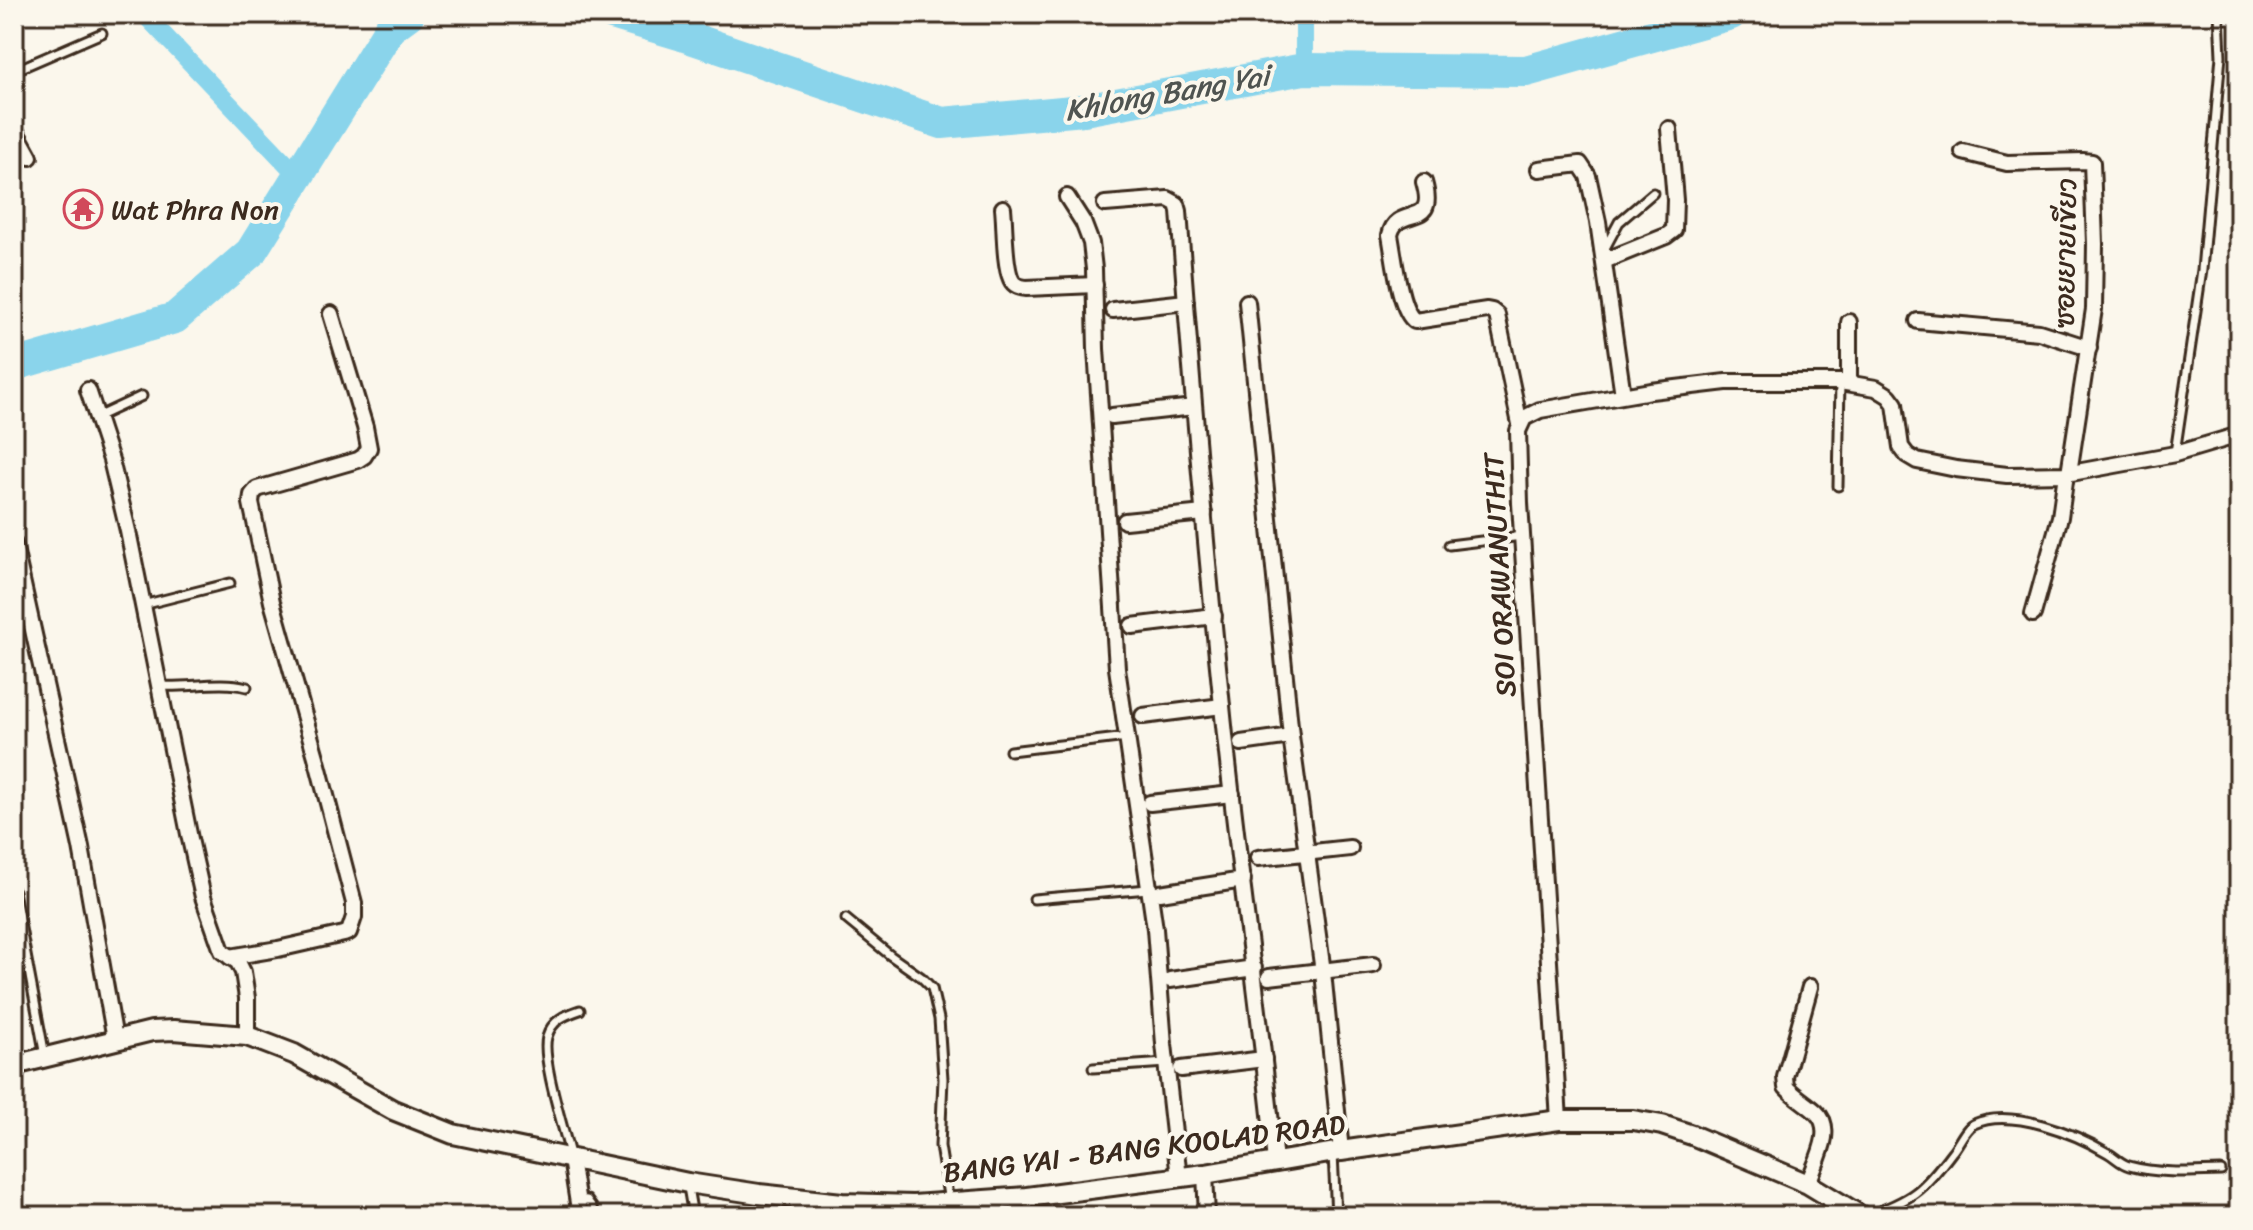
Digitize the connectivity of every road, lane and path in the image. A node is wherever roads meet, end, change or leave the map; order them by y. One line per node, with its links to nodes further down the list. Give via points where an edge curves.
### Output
1 (2219, 14): 32 (lane, via 2221,56 2202,270)
2 (102, 33): 3 (lane)
3 (14, 71)
4 (14, 128): 7 (street)
5 (1669, 129): 14 (street, via 1674,230)
6 (1963, 152): 22 (street, ซอยยายเขียว, via 2007,163 2092,162 2095,257)
7 (30, 157)
8 (1539, 169): 14 (street, via 1571,164 1584,168)
9 (1424, 182): 30 (street, via 1427,207 1391,228 1404,305 1415,321 1487,310 1497,315)
10 (1653, 193): 14 (lane, via 1619,222)
11 (1067, 197): 15 (street, via 1091,243)
12 (1105, 204): 16 (street, via 1168,199 1177,204)
13 (1003, 208): 15 (street, via 1008,266 1017,286)
14 (1604, 257): 25 (street)
15 (1095, 285): 50 (street, via 1115,644)
16 (1186, 302): 18 (street); 27 (street)
17 (1247, 302): 49 (street)
18 (1113, 310)
19 (331, 314): 63 (street, via 369,448 358,460 257,489 251,503 354,917 344,934)
20 (1918, 321): 22 (street, via 2039,332)
21 (1849, 322): 23 (street)
22 (2089, 348): 33 (street, ซอยยายเขียว)
23 (1844, 382): 25 (street, SOI ORAWANUTHIT, via 1726,382); 33 (street, SOI ORAWANUTHIT, via 1889,396 1895,404 1901,447 1917,461 2007,475); 34 (lane)
24 (88, 390): 29 (street)
25 (1623, 395): 30 (street, SOI ORAWANUTHIT, via 1540,410)
26 (142, 396): 29 (lane)
27 (1194, 407): 28 (street); 35 (street)
28 (1112, 416)
29 (97, 417): 41 (street)
30 (1520, 424): 37 (street, SOI ORAWANUTHIT)
31 (2239, 435): 32 (street, SOI ORAWANUTHIT)
32 (2175, 454): 33 (street, SOI ORAWANUTHIT)
33 (2068, 473): 42 (street, ซอยยายเขียว)
34 (1838, 486)
35 (1204, 513): 36 (street); 43 (street)
36 (1125, 521)
37 (1522, 536): 39 (lane); 79 (street, SOI ORAWANUTHIT)
38 (14, 544): 72 (street, via 81,847)
39 (1449, 545)
40 (230, 583): 41 (lane)
41 (143, 605): 45 (street)
42 (2033, 614)
43 (1214, 616): 44 (street); 47 (street)
44 (1132, 626)
45 (159, 686): 46 (lane); 63 (street, via 203,897 222,951)
46 (247, 687)
47 (1222, 706): 48 (street); 53 (street)
48 (1143, 716)
49 (1291, 736): 51 (street); 56 (street)
50 (1127, 737): 52 (lane); 60 (street)
51 (1241, 743)
52 (1010, 751)
53 (1232, 794): 54 (street); 58 (street)
54 (1150, 803)
55 (1350, 848): 56 (street)
56 (1308, 853): 57 (street); 66 (street)
57 (1258, 858)
58 (1243, 880): 60 (street); 65 (street)
59 (14, 891): 73 (lane)
60 (1154, 891): 61 (lane); 75 (street)
61 (1034, 899)
62 (846, 919): 90 (lane, via 932,988 943,1079 940,1146)
63 (230, 957): 71 (street, via 243,972)
64 (1373, 965): 66 (street)
65 (1254, 968): 68 (street); 74 (street)
66 (1323, 972): 67 (street); 80 (street)
67 (1269, 977)
68 (1170, 980)
69 (1810, 987): 87 (street, via 1785,1077 1786,1087 1825,1123)
70 (580, 1010): 81 (lane, via 559,1017 547,1035 546,1056)
71 (247, 1036): 72 (street, BANG YAI - BANG KOOLAD ROAD, via 174,1030); 81 (street, BANG YAI - BANG KOOLAD ROAD, via 294,1054 393,1110 453,1134)
72 (115, 1039): 73 (street, BANG YAI - BANG KOOLAD ROAD)
73 (45, 1056): 76 (street, BANG YAI - BANG KOOLAD ROAD)
74 (1264, 1059): 78 (street); 82 (street)
75 (1166, 1063): 77 (lane); 85 (street)
76 (14, 1065)
77 (1093, 1068)
78 (1181, 1069)
79 (1559, 1120): 80 (street, BANG YAI - BANG KOOLAD ROAD); 87 (street, BANG YAI - BANG KOOLAD ROAD, via 1662,1125)
80 (1337, 1152): 82 (street, BANG YAI - BANG KOOLAD ROAD); 97 (lane)
81 (571, 1159): 86 (street, BANG YAI - BANG KOOLAD ROAD); 89 (street)
82 (1275, 1162): 84 (street, BANG YAI - BANG KOOLAD ROAD)
83 (2221, 1171): 98 (lane, via 2126,1166 2068,1133 2035,1122 1992,1119 1972,1125 1924,1188 1898,1205)
84 (1205, 1174): 85 (street, BANG YAI - BANG KOOLAD ROAD); 96 (street)
85 (1179, 1178): 88 (street, BANG YAI - BANG KOOLAD ROAD)
86 (688, 1183): 91 (street, BANG YAI - BANG KOOLAD ROAD); 94 (lane)
87 (1808, 1184): 98 (street, BANG YAI - BANG KOOLAD ROAD)
88 (1027, 1197): 90 (street, BANG YAI - BANG KOOLAD ROAD); 95 (lane)
89 (577, 1199): 92 (street); 93 (lane, via 587,1200)
90 (959, 1207): 91 (street, BANG YAI - BANG KOOLAD ROAD)
91 (843, 1209)
92 (580, 1216)
93 (594, 1216)
94 (693, 1216)
95 (1029, 1216)
96 (1207, 1216)
97 (1336, 1216)
98 (1863, 1216)

